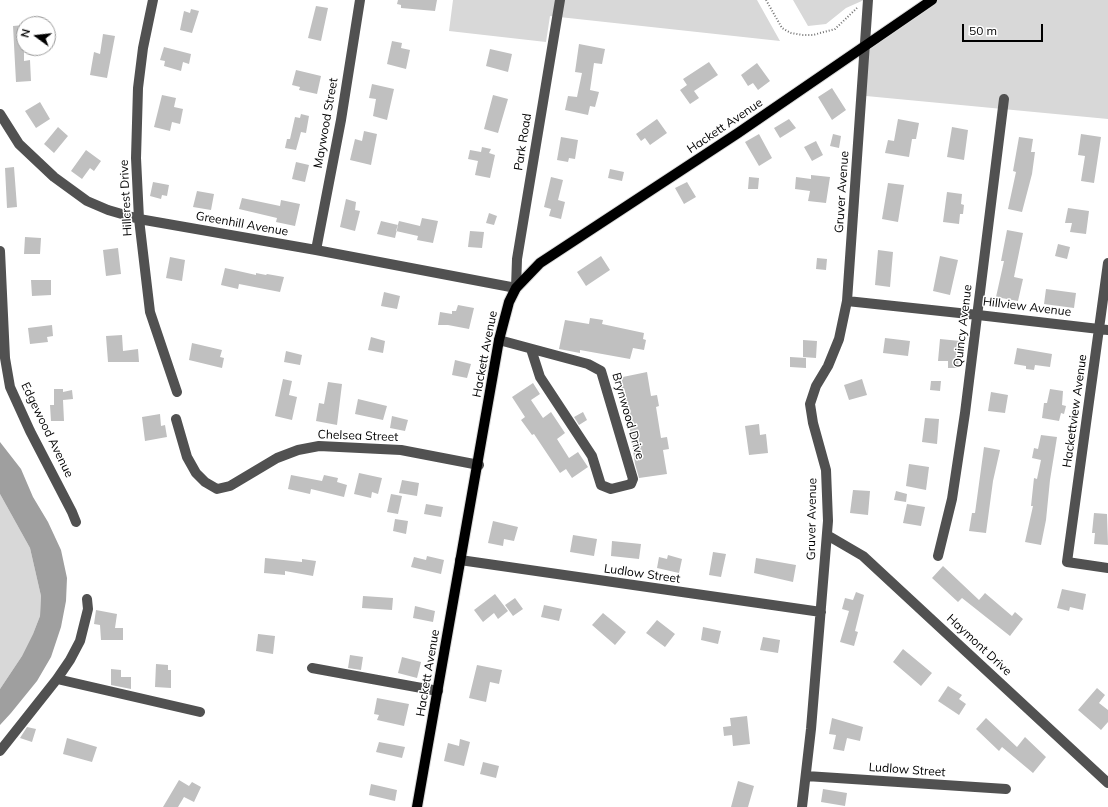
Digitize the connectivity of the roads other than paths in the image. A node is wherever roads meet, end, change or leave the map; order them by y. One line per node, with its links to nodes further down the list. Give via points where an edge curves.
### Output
1 (153, 0): 9 (street, Hillcrest Drive, via 142,48 138,88)
2 (360, 0): 10 (street, Maywood Street, via 341,120)
3 (560, 0): 13 (street, Park Road, via 517,259)
4 (868, 0): 6 (street, Gruver Avenue)
5 (932, 0): 6 (main road, Hackett Avenue)
6 (866, 45): 13 (main road, Hackett Avenue, via 540,263); 14 (street, Gruver Avenue)
7 (1004, 99): 15 (street, Quincy Avenue)
8 (0, 114): 9 (street, Greenhill Avenue, via 19,144 54,177 87,200 108,210)
9 (138, 219): 10 (street, Greenhill Avenue); 19 (street, Hillcrest Drive, via 150,312)
10 (316, 250): 13 (street, Greenhill Avenue)
11 (0, 251): 22 (street, Edgewood Avenue, via 5,358 10,387)
12 (1108, 263): 16 (street, Hackettview Avenue)
13 (516, 288): 17 (main road, Hackett Avenue, via 509,302)
14 (847, 302): 15 (street, Hillview Avenue); 23 (street, Gruver Avenue, via 839,339 810,404 812,423 828,483)
15 (978, 315): 16 (street, Hillview Avenue); 24 (street, Quincy Avenue, via 952,499)
16 (1104, 330): 26 (street, Hackettview Avenue, via 1067,562)
17 (499, 340): 18 (street, Brynwood Drive); 21 (main road, Hackett Avenue)
18 (531, 349): 18 (street, Brynwood Drive, via 588,364 601,371 633,479 631,484 611,489 601,485 592,456 540,377)
19 (177, 392)
20 (176, 419): 21 (street, Chelsea Street, via 187,457 196,473 217,489 230,486 277,458 319,446 401,450)
21 (479, 465): 25 (main road, Hackett Avenue)
22 (76, 522)
23 (827, 535): 28 (street, Gruver Avenue); 35 (street, Haymont Drive, via 863,556)
24 (938, 556)
25 (460, 560): 28 (street, Ludlow Street); 31 (main road, Hackett Avenue)
26 (1108, 568)
27 (87, 598): 30 (street, via 88,609 80,641)
28 (821, 612): 34 (street, Gruver Avenue)
29 (312, 668): 31 (street)
30 (57, 679): 32 (street); 33 (street)
31 (438, 691): 37 (main road, Hackett Avenue)
32 (200, 712)
33 (0, 751)
34 (806, 776): 36 (street, Ludlow Street); 38 (street, Gruver Avenue)
35 (1108, 783)
36 (1006, 789)
37 (417, 807)
38 (802, 807)

